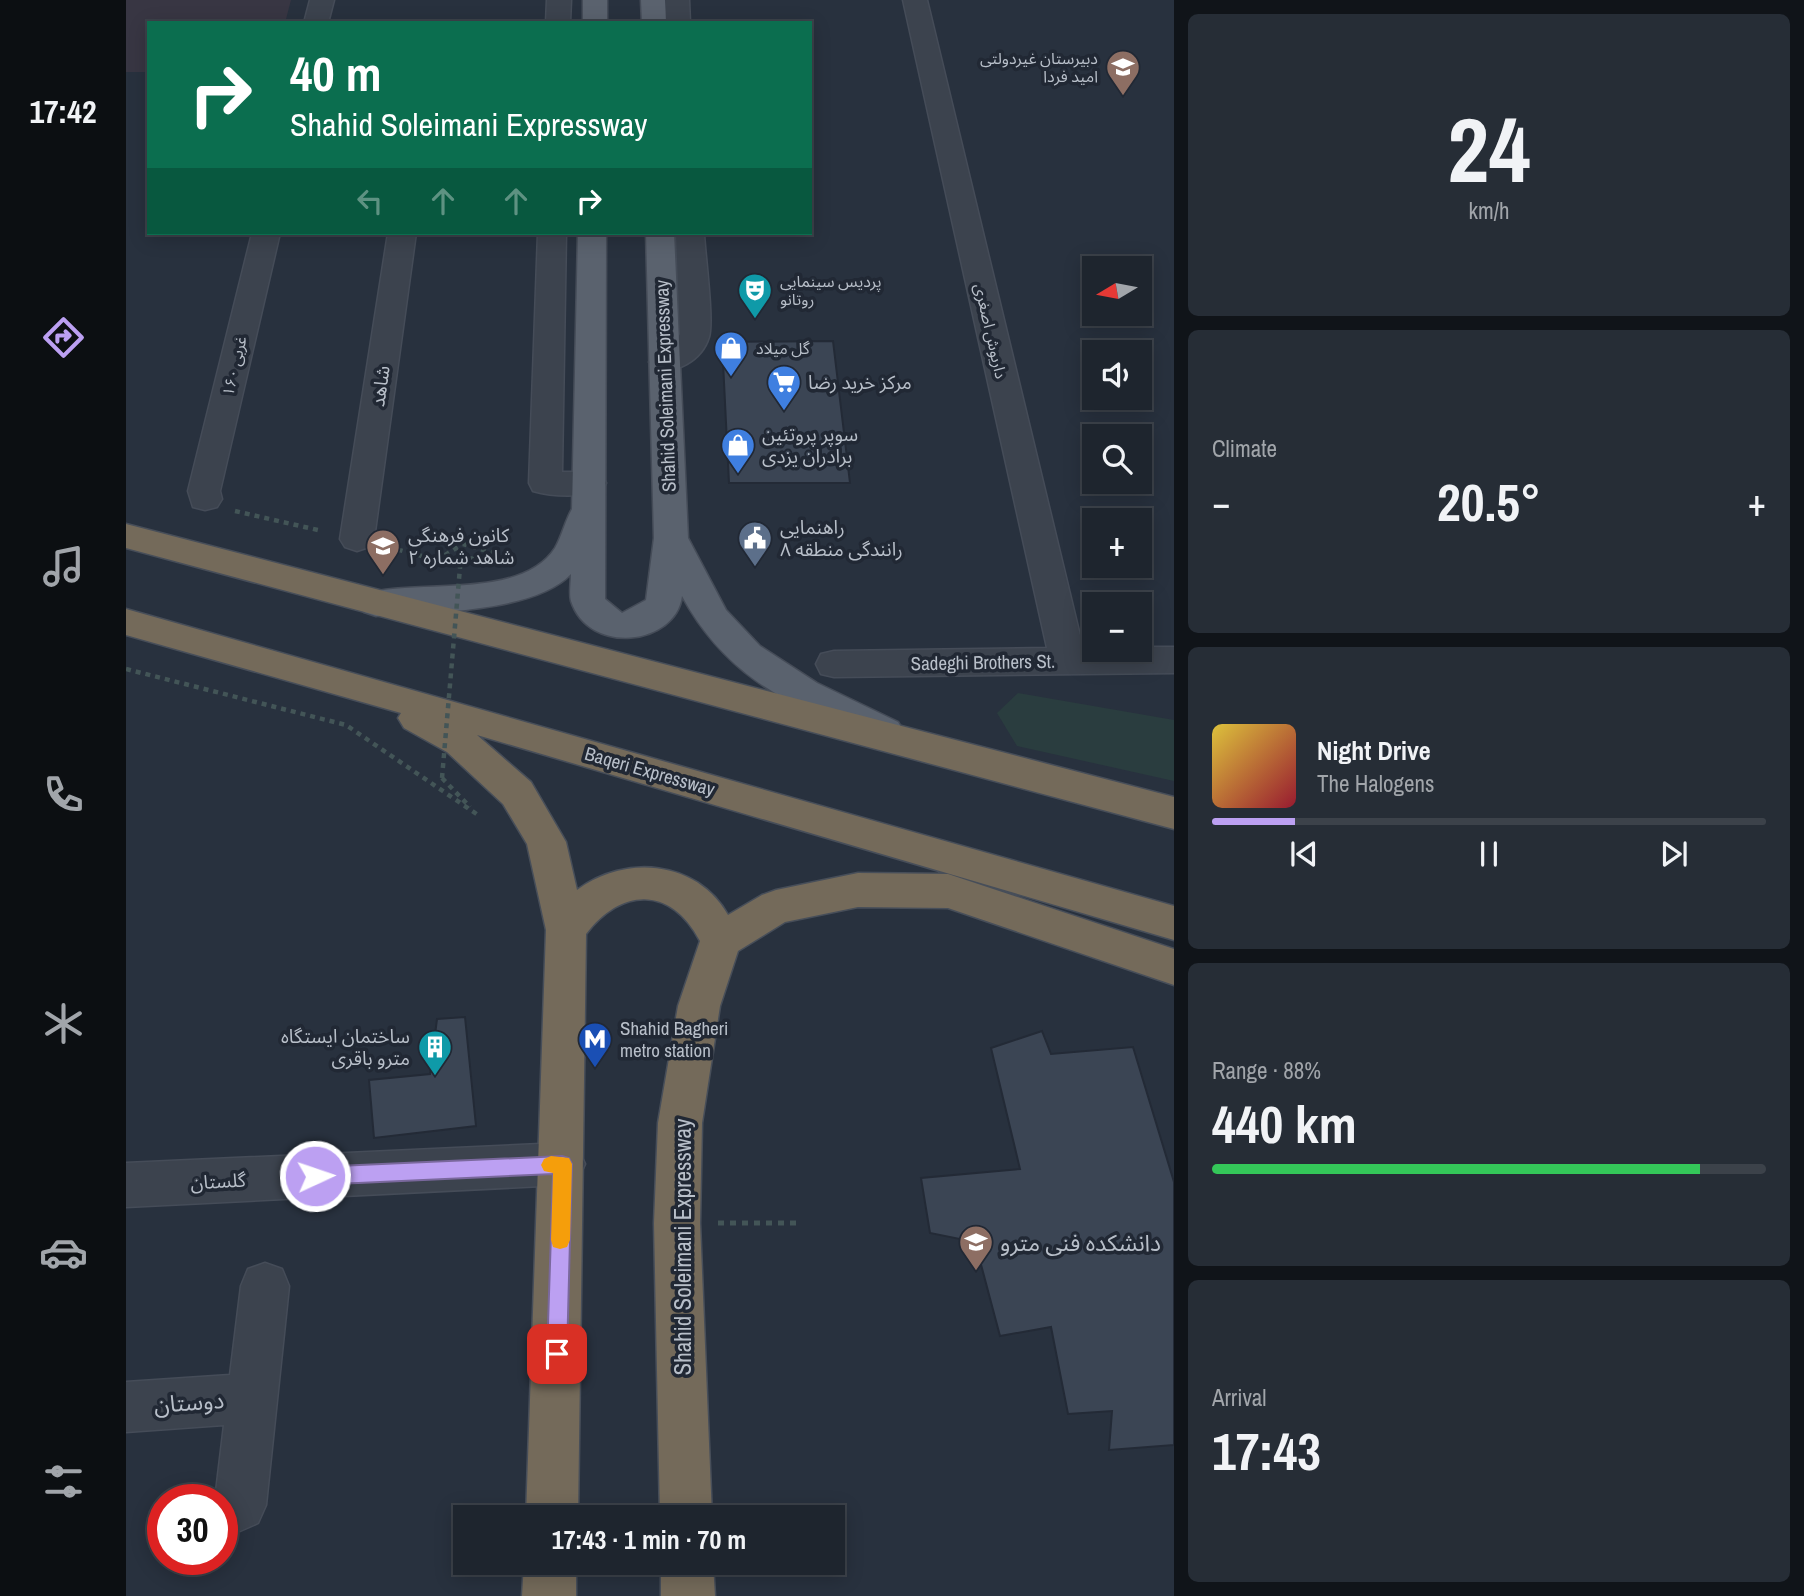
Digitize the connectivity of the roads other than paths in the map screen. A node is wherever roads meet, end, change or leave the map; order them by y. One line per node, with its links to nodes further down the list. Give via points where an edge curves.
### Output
1 (322, 0): 7 (street)
2 (559, 0): 8 (street)
3 (595, 0): 9 (main road)
4 (653, 0): 10 (main road)
5 (677, 0): 11 (street)
6 (915, 0): 27 (street, داریوش اصغری)
7 (317, 21)
8 (558, 21)
9 (595, 21)
10 (654, 21)
11 (678, 21)
12 (266, 235): 20 (street, ۱۶۰ غربی)
13 (402, 235): 23 (street, شاهد)
14 (552, 235): 19 (street, via 545,483)
15 (592, 235): 19 (main road)
16 (660, 235): 18 (main road, Shahid Soleimani Expressway)
17 (690, 235): 18 (street, via 695,334 682,355)
18 (664, 362): 22 (main road, Shahid Soleimani Expressway)
19 (589, 494): 22 (main road, via 588,600 598,617 618,626 640,623 663,606); 24 (main road, via 566,559 541,580 505,592)
20 (205, 499)
21 (126, 536): 24 (highway)
22 (671, 538): 30 (main road, via 694,587 730,640 790,687)
23 (357, 539)
24 (376, 603): 30 (highway)
25 (126, 622): 29 (highway, Baqeri Expressway)
26 (1174, 660): 27 (street, Sadeghi Brothers St.)
27 (1068, 662): 28 (street, Sadeghi Brothers St.)
28 (834, 664)
29 (360, 687): 32 (highway, Baqeri Expressway); 33 (highway, via 460,742 517,793 546,842)
30 (900, 739): 31 (highway)
31 (1174, 813)
32 (1174, 923)
33 (566, 930): 34 (highway, via 578,909 598,894 622,884 648,883 674,888 696,900 712,918); 36 (highway)
34 (720, 940): 35 (highway, via 776,907 858,890 948,891); 43 (highway, Shahid Soleimani Expressway, via 699,1006 680,1123 677,1223)
35 (1174, 967)
36 (562, 1164): 37 (street, گلستان); 42 (highway)
37 (126, 1185)
38 (265, 1286): 39 (street, دوستان)
39 (251, 1398): 40 (street, دوستان); 41 (street, دوستان)
40 (126, 1406)
41 (240, 1504)
42 (552, 1505)
43 (686, 1505)
44 (550, 1575): 46 (highway)
45 (687, 1575): 47 (highway)
46 (549, 1596)
47 (688, 1596)

